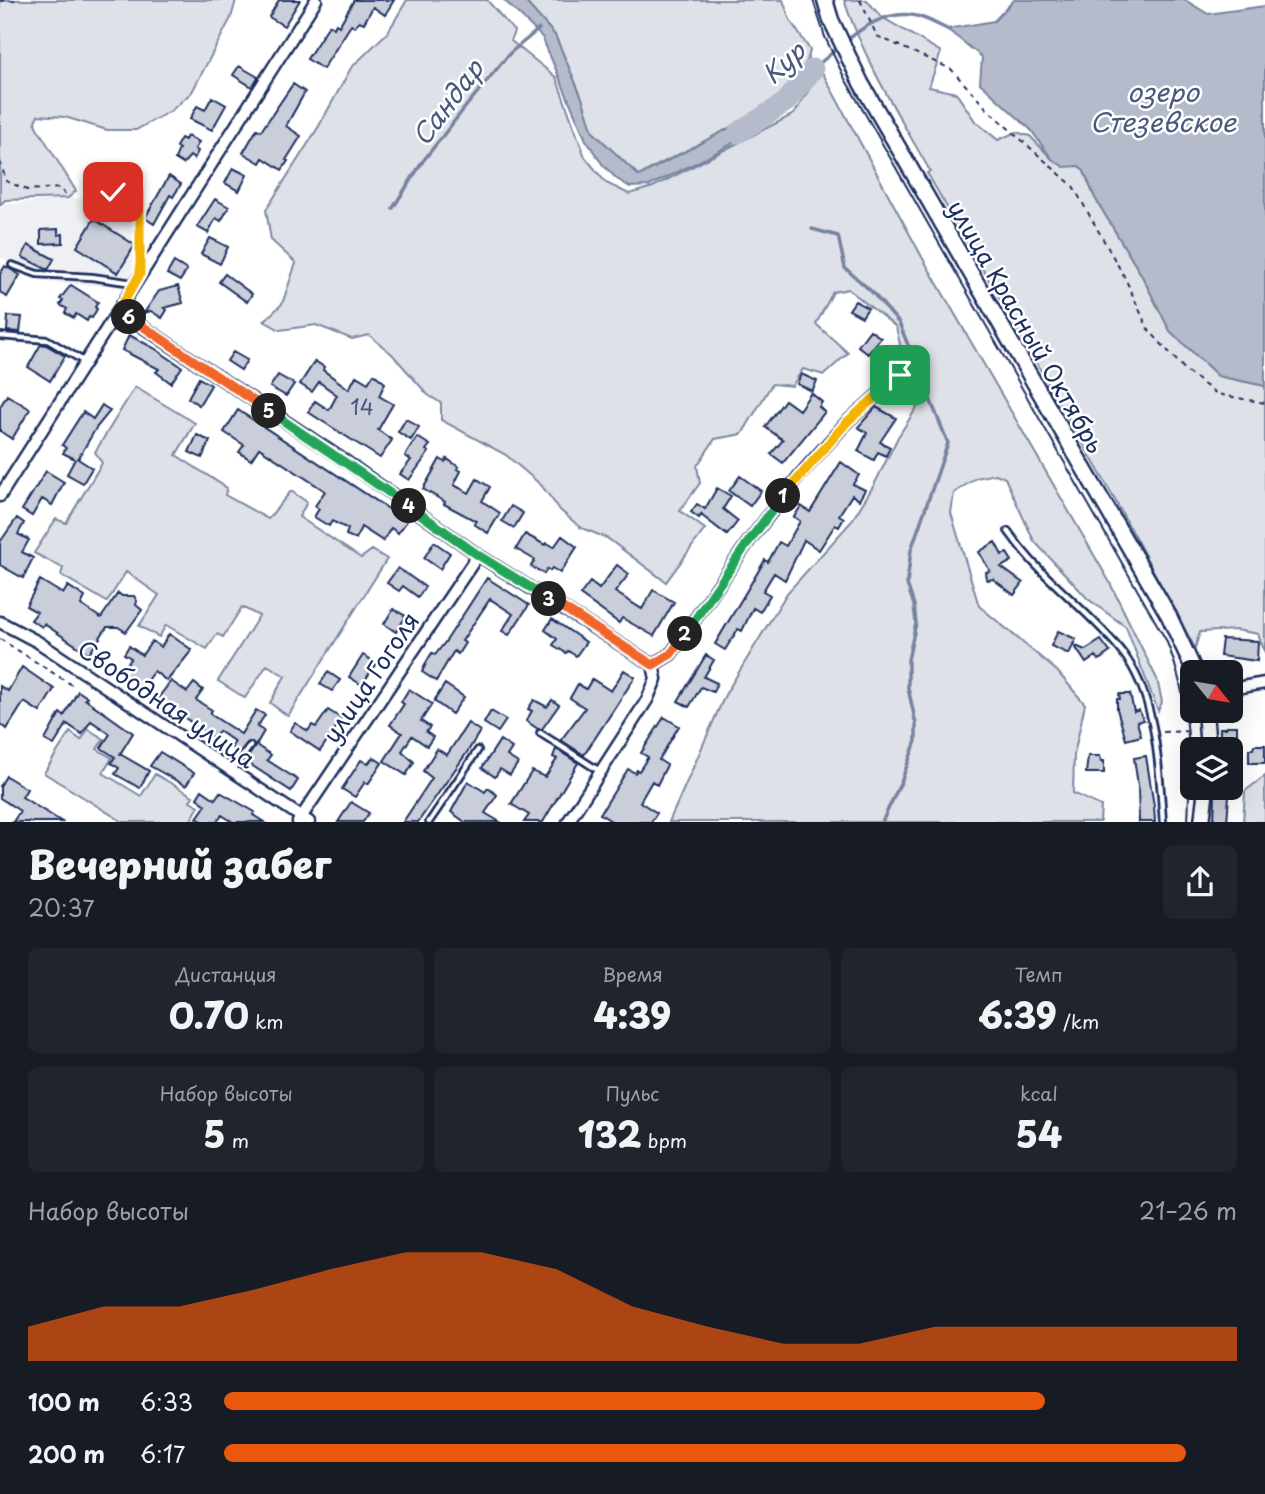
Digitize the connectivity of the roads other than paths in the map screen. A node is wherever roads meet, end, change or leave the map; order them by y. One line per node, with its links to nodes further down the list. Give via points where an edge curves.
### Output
1 (316, 0): 5 (street)
2 (825, 0): 15 (main road, улица Красный Октябрь, via 861,83 1169,616)
3 (113, 192): 5 (lane, via 140,193)
4 (12, 265): 6 (lane, via 37,274)
5 (140, 274): 6 (street)
6 (134, 283): 7 (street)
7 (119, 310): 10 (street); 13 (street)
8 (0, 336): 10 (lane, via 48,340)
9 (912, 355): 16 (street, via 900,375 847,422 799,476 671,654)
10 (86, 363): 11 (street)
11 (0, 496)
12 (1008, 531): 28 (lane, via 1031,561 1123,653 1140,684 1154,733)
13 (478, 555): 16 (street); 25 (street, улица Гоголя)
14 (0, 622): 22 (street, Свободная улица, via 38,642)
15 (1189, 660)
16 (653, 665): 23 (street, via 656,679 647,700)
17 (1265, 682): 18 (street)
18 (1243, 686)
19 (540, 733): 23 (lane)
20 (250, 746): 22 (lane)
21 (478, 750): 26 (lane)
22 (232, 772): 25 (street, Свободная улица)
23 (601, 772): 27 (street)
24 (1205, 800): 29 (main road)
25 (302, 820)
26 (429, 822)
27 (568, 822)
28 (1163, 822)
29 (1202, 822)

